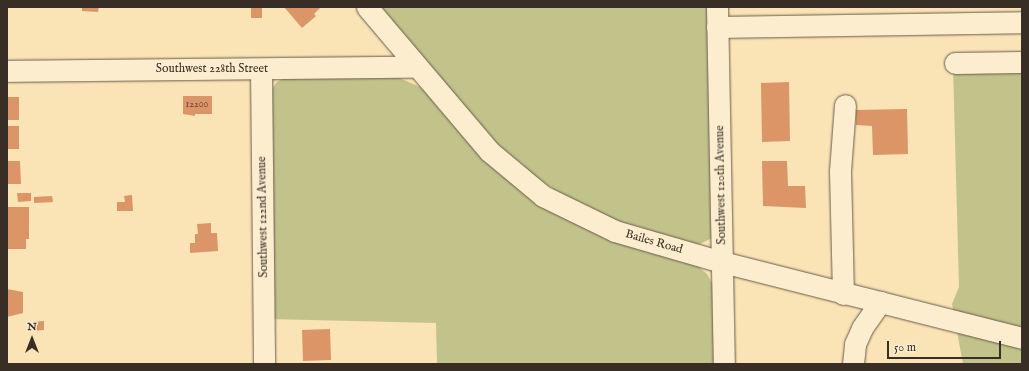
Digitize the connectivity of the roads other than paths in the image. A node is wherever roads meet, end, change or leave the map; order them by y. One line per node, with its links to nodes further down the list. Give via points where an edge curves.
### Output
1 (367, 7): 8 (street, Bailes Road)
2 (997, 14): 3 (street); 5 (street)
3 (808, 16): 4 (street)
4 (717, 17): 12 (street, Southwest 120th Avenue)
5 (1022, 22)
6 (1022, 62): 7 (street)
7 (955, 63)
8 (416, 67): 9 (street, Southwest 228th Street); 12 (street, Bailes Road, via 488,151 544,196 615,231)
9 (261, 70): 10 (street, Southwest 228th Street); 16 (street, Southwest 122nd Avenue)
10 (7, 72)
11 (845, 105): 13 (street, via 840,171)
12 (722, 262): 13 (street, Bailes Road); 17 (street, Southwest 120th Avenue)
13 (843, 294): 14 (street, Bailes Road)
14 (880, 302): 15 (street, Bailes Road); 18 (street, via 862,328 855,344)
15 (1022, 337)
16 (264, 364)
17 (724, 364)
18 (853, 364)

